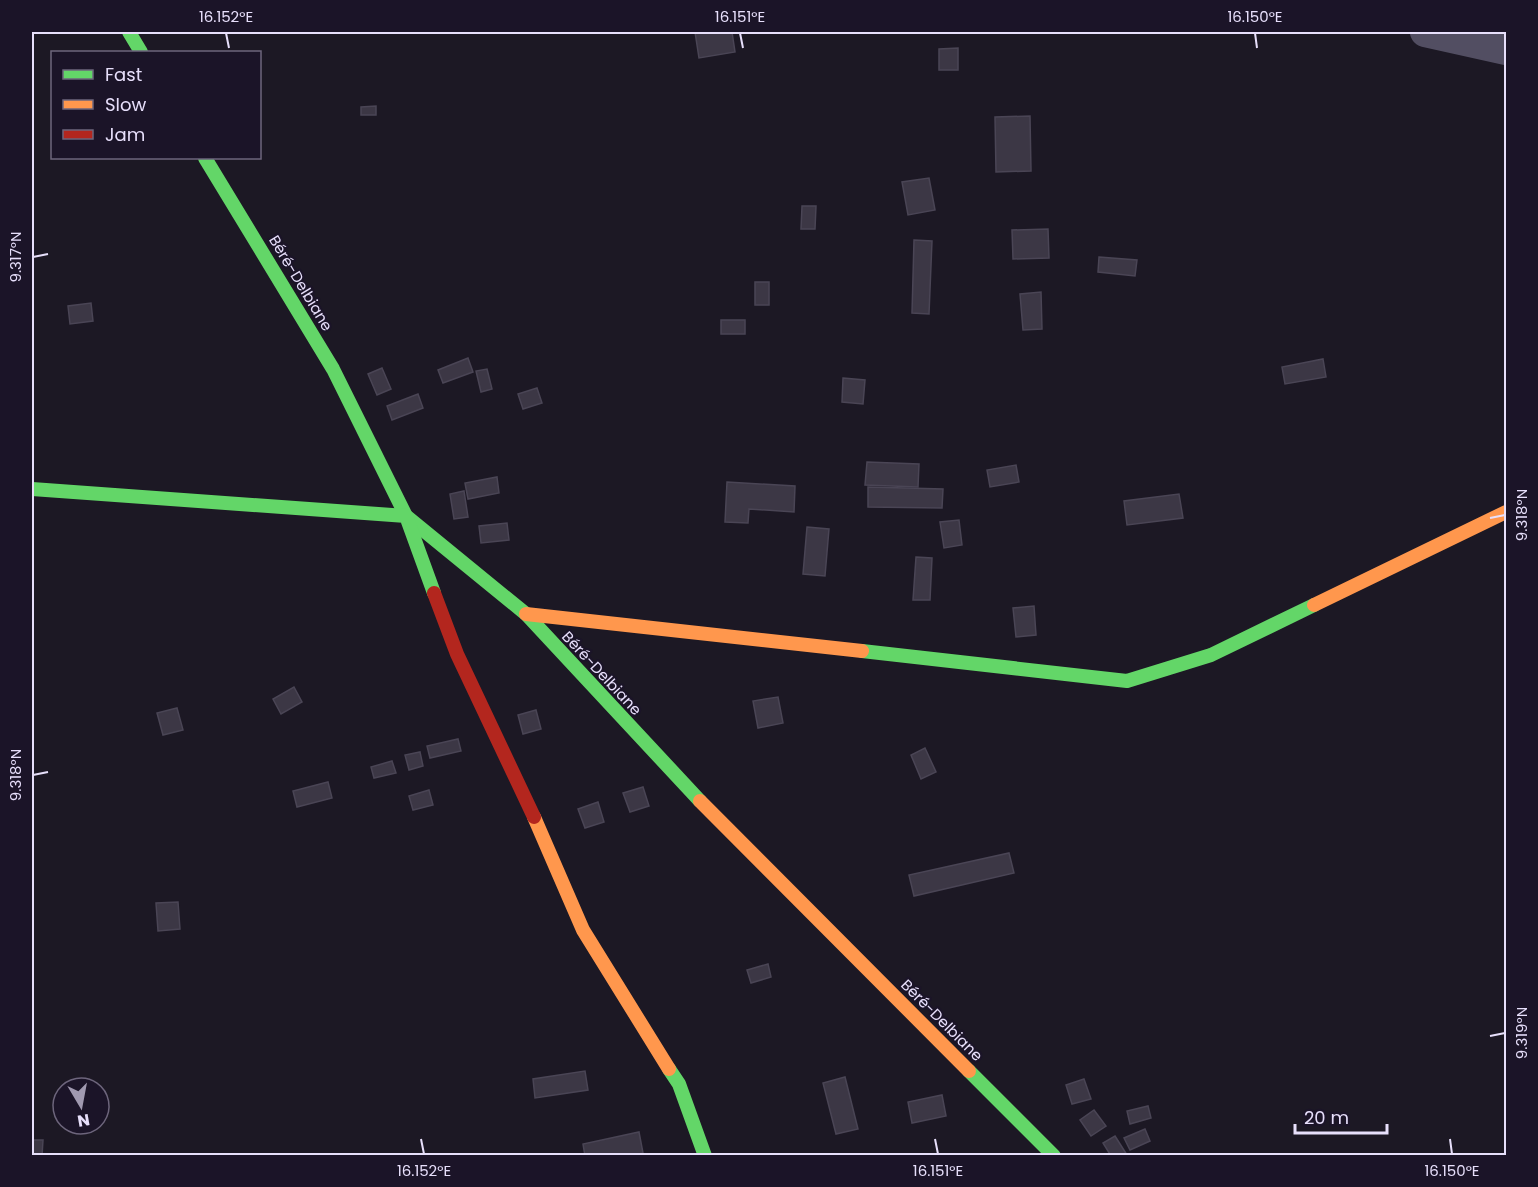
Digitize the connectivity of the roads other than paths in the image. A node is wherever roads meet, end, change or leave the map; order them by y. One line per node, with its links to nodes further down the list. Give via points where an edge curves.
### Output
1 (129, 32): 4 (street)
2 (1425, 32): 3 (street)
3 (1506, 50)
4 (140, 51)
5 (206, 159): 8 (street, Béré-Delbiane, via 333,369)
6 (32, 489): 8 (street)
7 (1506, 512): 9 (street, via 1211,655 1127,681)
8 (406, 516): 9 (street, Béré-Delbiane); 10 (street, via 457,654 583,930 679,1084)
9 (526, 614): 11 (street, Béré-Delbiane, via 677,778)
10 (705, 1155)
11 (1054, 1155)

